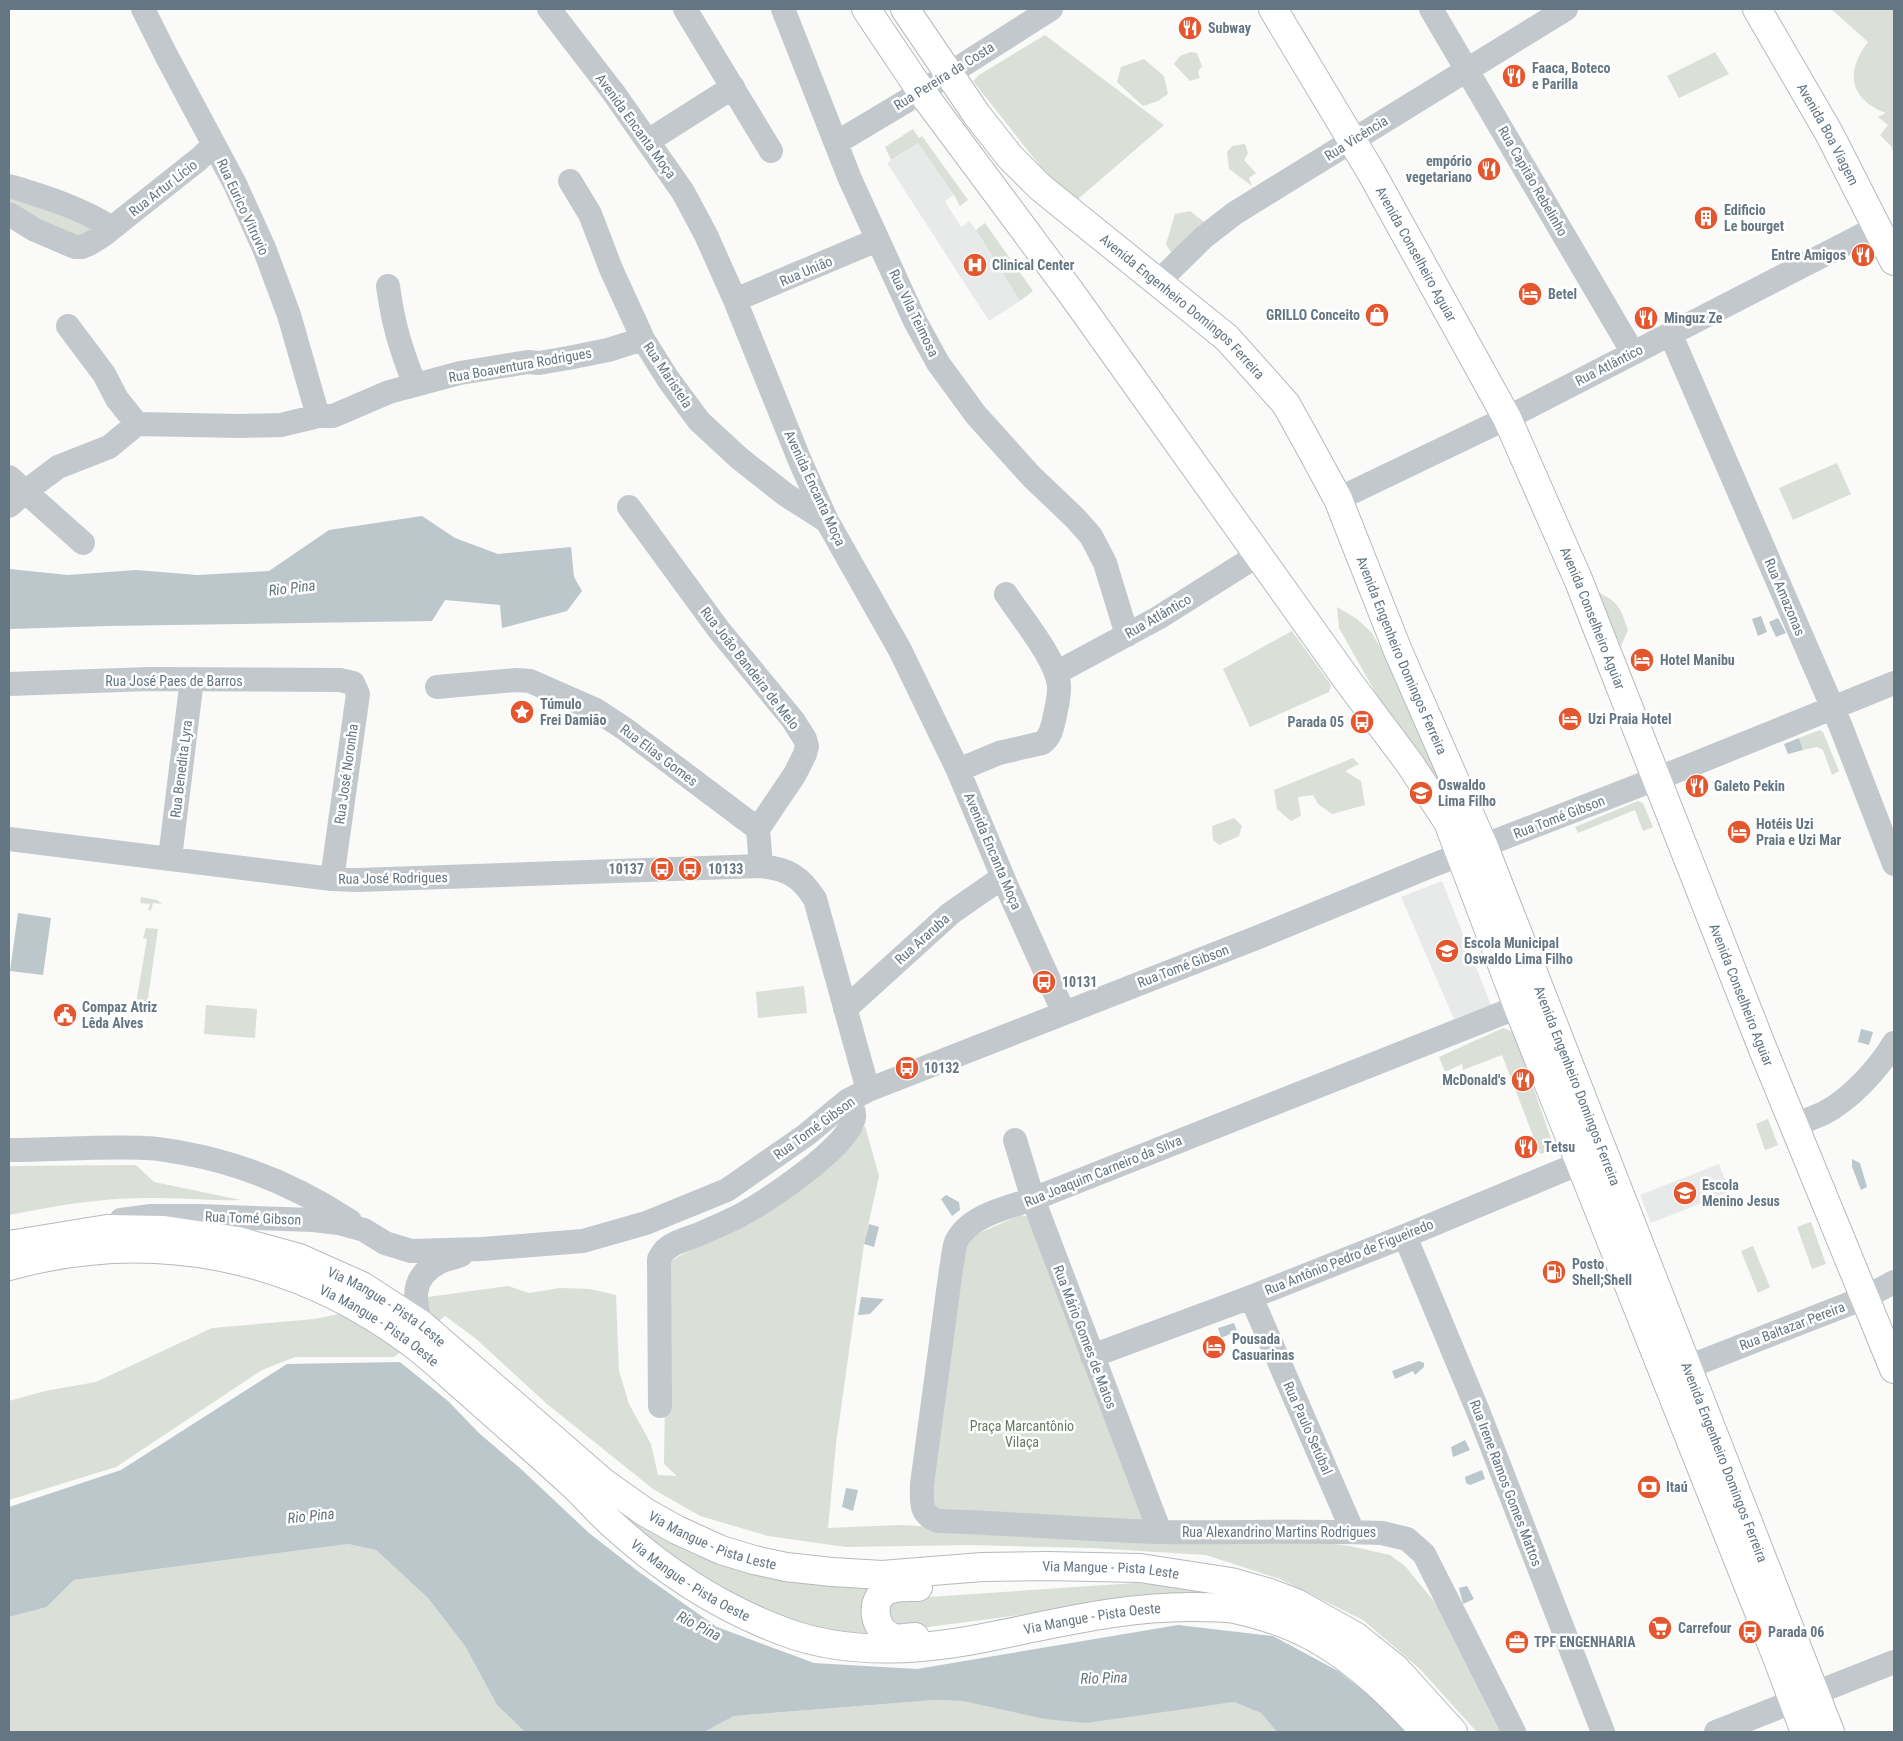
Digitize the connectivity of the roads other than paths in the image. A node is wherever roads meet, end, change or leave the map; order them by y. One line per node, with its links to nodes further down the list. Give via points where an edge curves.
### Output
1 (549, 9): 17 (street, Avenida Encanta Moça)
2 (686, 9): 14 (street)
3 (783, 9): 18 (street, Rua Vila Teimosa)
4 (866, 9): 15 (main road, Avenida Engenheiro Domingos Ferreira)
5 (905, 9): 13 (main road, Avenida Engenheiro Domingos Ferreira)
6 (1273, 9): 16 (main road, Avenida Conselheiro Aguiar)
7 (1431, 9): 12 (street, Rua Capitão Rebelinho)
8 (1566, 9): 12 (street, Rua Vicência)
9 (1757, 9): 24 (main road, Avenida Boa Viagem, via 1829,133)
10 (153, 12): 19 (street, Rua Eurico Vitruvio, via 166,55)
11 (1040, 12): 13 (street, Rua Pereira da Costa)
12 (1467, 69): 16 (street, Rua Vicência); 34 (street, Rua Capitão Rebelinho)
13 (949, 73): 15 (street, Rua Pereira da Costa); 28 (main road, Avenida Engenheiro Domingos Ferreira, via 1010,158 1040,187)
14 (733, 87): 17 (street); 20 (street)
15 (921, 91): 18 (street, Rua Pereira da Costa); 44 (main road, Avenida Engenheiro Domingos Ferreira, via 1072,294)
16 (1352, 141): 28 (street, Rua Vicência, via 1235,214 1204,237); 37 (main road, Avenida Conselheiro Aguiar)
17 (648, 142): 30 (street, Avenida Encanta Moça, via 683,192)
18 (836, 143): 26 (street, Rua Vila Teimosa)
19 (213, 146): 25 (street, Rua Artur Lício); 36 (street, Rua Eurico Vitruvio, via 235,184 264,248)
20 (771, 151)
21 (570, 181): 33 (street, Rua Maristela, via 590,214)
22 (9, 186): 25 (street, via 68,204)
23 (9, 214): 25 (street, Rua Artur Lício, via 35,230 75,247 89,244)
24 (1878, 227): 27 (main road, Avenida Boa Viagem); 32 (street, Rua Atlântico)
25 (112, 228)
26 (878, 240): 30 (street, Rua União); 46 (street, Rua Vila Teimosa, via 938,363 976,415 1090,536 1105,563)
27 (1894, 261)
28 (1158, 282): 40 (main road, Avenida Engenheiro Domingos Ferreira, via 1227,338 1286,404)
29 (388, 286): 35 (street, via 392,318)
30 (735, 300): 42 (street, Avenida Encanta Moça)
31 (68, 326): 38 (street)
32 (1670, 333): 34 (street, Rua Atlântico); 53 (street, Rua Amazonas)
33 (642, 338): 35 (street, Rua Boaventura Rodrigues, via 608,350 460,373); 42 (street, Rua Maristela, via 700,421 759,474)
34 (1633, 353): 37 (street, Rua Atlântico)
35 (415, 385): 36 (street, Rua Boaventura Rodrigues, via 389,392 333,416)
36 (318, 416): 38 (street, Rua Boaventura Rodrigues, via 281,425)
37 (1507, 418): 40 (street, Rua Atlântico); 55 (main road, Avenida Conselheiro Aguiar, via 1578,579)
38 (137, 424): 39 (street, via 109,447 58,467)
39 (14, 491): 43 (street)
40 (1338, 499): 58 (main road, Avenida Engenheiro Domingos Ferreira)
41 (629, 507): 56 (street, Rua João Bandeira de Melo, via 805,739 805,754 795,774)
42 (827, 521): 54 (street, Avenida Encanta Moça, via 900,650)
43 (83, 543)
44 (1258, 555): 46 (street, Rua Atlântico); 58 (main road, Avenida Engenheiro Domingos Ferreira)
45 (1006, 594): 47 (street)
46 (1127, 635): 47 (street, Rua Atlântico)
47 (1056, 673): 54 (street, via 1058,699 1047,740 999,753)
48 (192, 679): 49 (street, Rua José Paes de Barros); 50 (street, Rua José Paes de Barros); 59 (street, Rua Benedita Lyra)
49 (340, 680): 63 (street, Rua José Noronha, via 353,683 358,694)
50 (9, 684)
51 (1894, 684): 53 (street, Rua Tomé Gibson)
52 (437, 687): 56 (street, Rua Elias Gomes, via 530,681 596,710)
53 (1833, 709): 55 (street, Rua Tomé Gibson); 60 (street, Rua Amazonas)
54 (958, 770): 62 (street, Avenida Encanta Moça)
55 (1656, 780): 58 (street, Rua Tomé Gibson); 70 (main road, Avenida Conselheiro Aguiar)
56 (758, 829): 61 (street)
57 (9, 839): 59 (street, Rua José Rodrigues)
58 (1472, 851): 64 (main road, Avenida Engenheiro Domingos Ferreira); 66 (street, Rua Tomé Gibson); 73 (main road, Avenida Engenheiro Domingos Ferreira)
59 (170, 858): 63 (street, Rua José Rodrigues)
60 (1894, 864)
61 (770, 867): 63 (street, Rua José Rodrigues); 65 (street, via 804,882 815,899)
62 (1003, 877): 65 (street, Rua Araruba, via 951,913); 66 (street, Avenida Encanta Moça)
63 (332, 879)
64 (1518, 1007): 73 (main road, Avenida Engenheiro Domingos Ferreira); 74 (street, Rua Joaquim Carneiro da Silva)
65 (846, 1008): 68 (street)
66 (1064, 1013): 68 (street, Rua Tomé Gibson)
67 (1894, 1043): 70 (street, via 1844,1100)
68 (868, 1090): 69 (street, Rua Tomé Gibson)
69 (847, 1101): 78 (street, Rua Tomé Gibson, via 753,1173 727,1190 696,1203 646,1223 583,1241); 87 (street, via 853,1108 854,1118 848,1130 809,1168 738,1216 664,1250 659,1259)
70 (1795, 1125): 82 (main road, Avenida Conselheiro Aguiar)
71 (1015, 1140): 74 (street, Rua Mário Gomes de Matos)
72 (9, 1150): 75 (street, via 147,1148 201,1156 267,1176 306,1194)
73 (1592, 1158): 76 (street, Rua Antônio Pedro de Figueiredo); 85 (main road, Avenida Engenheiro Domingos Ferreira); 94 (main road, Avenida Engenheiro Domingos Ferreira, via 1775,1651)
74 (1033, 1200): 84 (street, Rua Mário Gomes de Matos); 88 (street, Rua Joaquim Carneiro da Silva, via 970,1224 956,1242 922,1484 922,1507)
75 (364, 1230): 77 (street, Rua Tomé Gibson, via 313,1220 151,1216 91,1224); 78 (street, Rua Tomé Gibson, via 385,1243 411,1251)
76 (1404, 1236): 81 (street, Rua Antônio Pedro de Figueiredo); 98 (street, Rua Irene Ramos Gomes Mattos, via 1478,1411)
77 (15, 1243): 83 (main road, Via Mangue - Pista Leste, via 107,1229 164,1230 238,1240 299,1258 362,1286)
78 (482, 1248): 83 (street, Rua Tomé Gibson, via 438,1263 418,1283 415,1296 417,1312)
79 (9, 1266): 83 (main road, Via Mangue - Pista Oeste, via 34,1259 112,1248 204,1253 261,1266 324,1290 390,1328)
80 (1894, 1283): 82 (street, Rua Baltazar Pereira)
81 (1251, 1297): 84 (street, Rua Antônio Pedro de Figueiredo); 90 (street, Rua Paulo Setúbal)
82 (1864, 1298): 85 (street, Rua Baltazar Pereira); 86 (main road, Avenida Conselheiro Aguiar)
83 (431, 1341): 91 (main road, Via Mangue - Pista Leste, via 604,1483 645,1512 721,1550 786,1568 882,1575 1047,1566); 92 (main road, Via Mangue - Pista Oeste, via 609,1521 687,1583 753,1620 790,1634 846,1646 910,1649)
84 (1092, 1356): 89 (street, Rua Mário Gomes de Matos)
85 (1688, 1367): 94 (main road, Avenida Engenheiro Domingos Ferreira)
86 (1894, 1369)
87 (660, 1406)
88 (928, 1518): 89 (street, Rua Alexandrino Martins Rodrigues)
89 (1160, 1532): 90 (street, Rua Alexandrino Martins Rodrigues)
90 (1353, 1532): 97 (street, Rua Alexandrino Martins Rodrigues, via 1382,1533 1407,1539 1424,1554)
91 (1148, 1569): 92 (main road, via 895,1588 884,1593 877,1603 879,1626 894,1638); 96 (main road, Via Mangue - Pista Leste, via 1231,1582 1270,1593 1325,1618 1355,1636 1396,1669)
92 (1019, 1631): 95 (main road, Via Mangue - Pista Oeste, via 1161,1607 1232,1609 1273,1620 1318,1640 1356,1666 1399,1703)
93 (1894, 1662): 94 (street)
94 (1804, 1699): 99 (street); 100 (main road, Avenida Engenheiro Domingos Ferreira); 101 (main road, Avenida Engenheiro Domingos Ferreira)
95 (1426, 1732)
96 (1453, 1732)
97 (1514, 1732)
98 (1603, 1732)
99 (1716, 1732)
100 (1805, 1732)
101 (1830, 1732)

